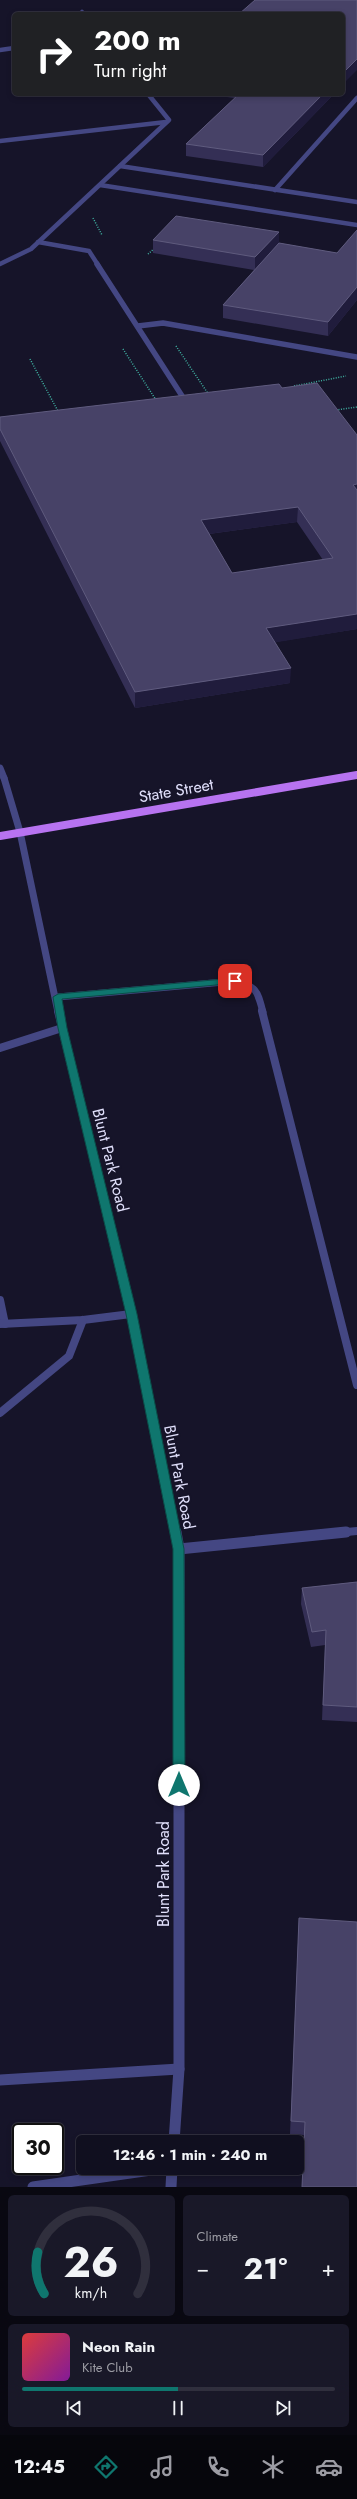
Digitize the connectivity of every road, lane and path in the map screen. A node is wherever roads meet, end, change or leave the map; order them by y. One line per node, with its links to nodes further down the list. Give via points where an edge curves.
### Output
1 (12, 48): 2 (street)
2 (0, 50)
3 (150, 96): 5 (street, via 169,120)
4 (357, 98): 9 (street)
5 (166, 122): 6 (street); 7 (street)
6 (0, 141)
7 (120, 166): 8 (street); 9 (street)
8 (100, 185): 12 (street); 14 (street)
9 (275, 190): 10 (street)
10 (357, 202)
11 (92, 218): 13 (path)
12 (357, 225)
13 (102, 236)
14 (38, 242): 17 (street, via 31,249); 18 (street, via 89,251)
15 (158, 245): 16 (path)
16 (148, 254)
17 (0, 264)
18 (138, 326): 21 (street, via 163,323); 24 (street)
19 (175, 344): 23 (path)
20 (123, 349): 25 (path)
21 (357, 357)
22 (30, 359): 28 (path)
23 (211, 398)
24 (184, 399)
25 (159, 405)
26 (357, 408): 27 (path)
27 (335, 410)
28 (59, 414)
29 (0, 768): 31 (street, Blunt Park Road)
30 (357, 775): 31 (main road, State Street)
31 (20, 832): 32 (main road, State Street); 33 (street, Blunt Park Road)
32 (0, 836)
33 (58, 997): 34 (street, Blunt Park Road); 40 (street, via 235,981 252,986 258,993)
34 (62, 1028): 35 (street); 37 (street, Blunt Park Road)
35 (0, 1048)
36 (0, 1300): 39 (street)
37 (132, 1314): 38 (street); 43 (street, Blunt Park Road)
38 (83, 1320): 39 (street); 41 (street, via 69,1356)
39 (2, 1324)
40 (357, 1385)
41 (0, 1413)
42 (357, 1531): 43 (street)
43 (179, 1549): 44 (street, Blunt Park Road)
44 (179, 2069): 45 (street); 46 (street, Blunt Park Road)
45 (0, 2080)
46 (174, 2135)
47 (117, 2175): 49 (street)
48 (172, 2175): 50 (street)
49 (33, 2187)
50 (171, 2187)

